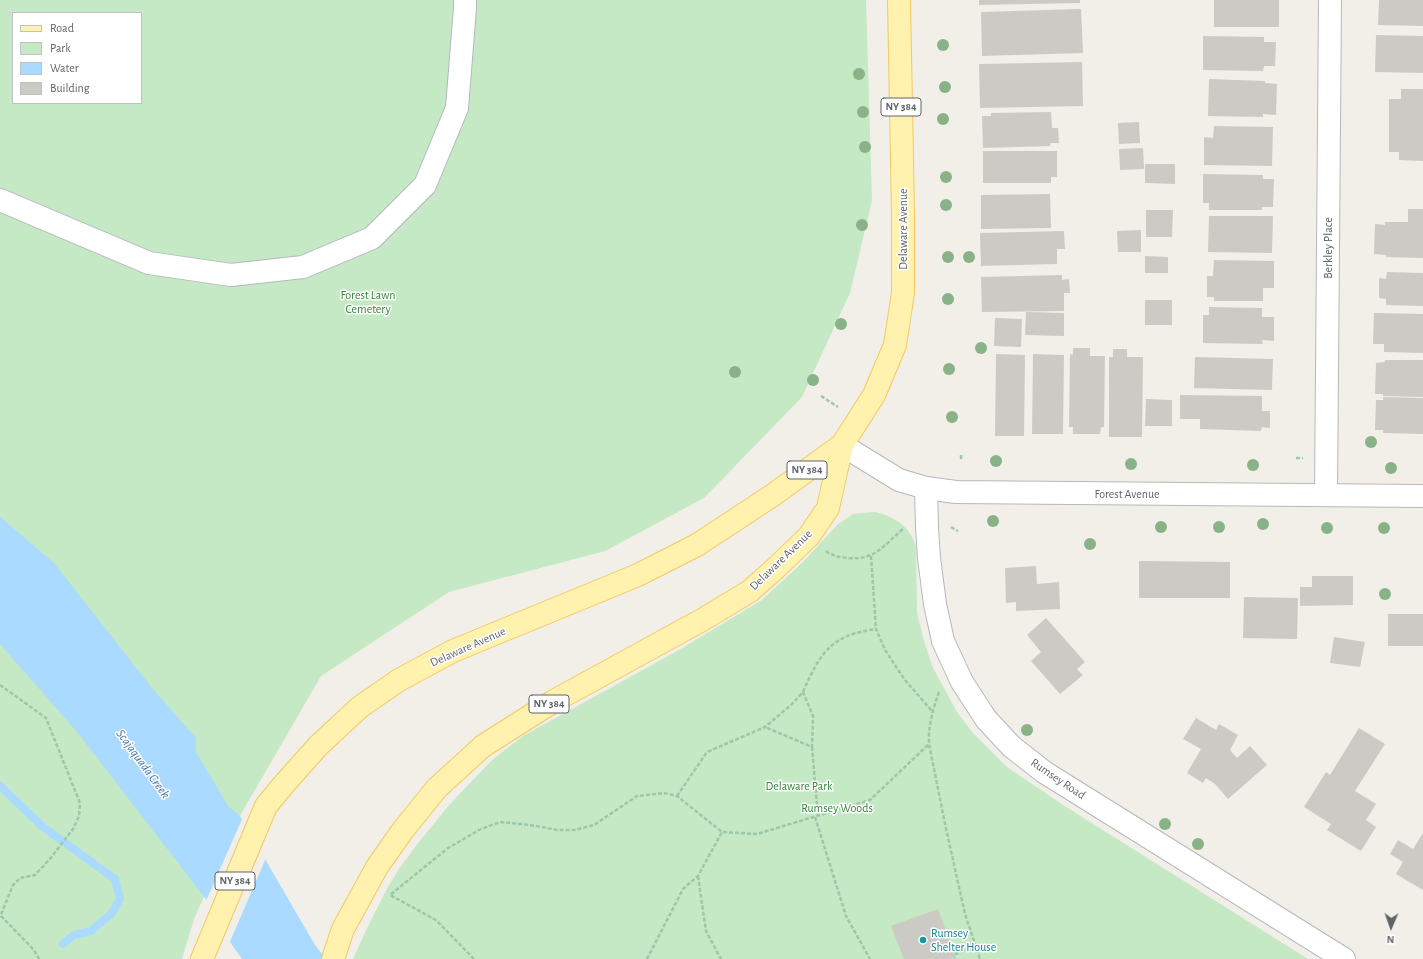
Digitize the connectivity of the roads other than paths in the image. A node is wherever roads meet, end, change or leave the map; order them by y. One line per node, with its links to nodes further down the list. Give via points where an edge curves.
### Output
1 (465, 0): 4 (street, via 457,108 425,185 372,238 304,267 231,275 149,263)
2 (899, 0): 5 (main road, Delaware Avenue / NY 384, via 903,293 895,344 874,396)
3 (1330, 0): 7 (street, Berkley Place)
4 (0, 200)
5 (842, 445): 6 (street, Forest Avenue, via 899,480); 9 (main road, Delaware Avenue / NY 384, via 697,545 638,575 452,651 399,680 360,707 319,745 266,806); 10 (main road, Delaware Avenue / NY 384, via 828,508 809,536 750,591 554,701 484,746 437,788 377,867 343,929)
6 (926, 488): 7 (street, Forest Avenue, via 967,492); 11 (street, Rumsey Road, via 929,558 942,641 962,682 986,719 1011,746 1044,772)
7 (1326, 495): 8 (street, Forest Avenue)
8 (1423, 496)
9 (203, 957)
10 (333, 959)
11 (1344, 959)

